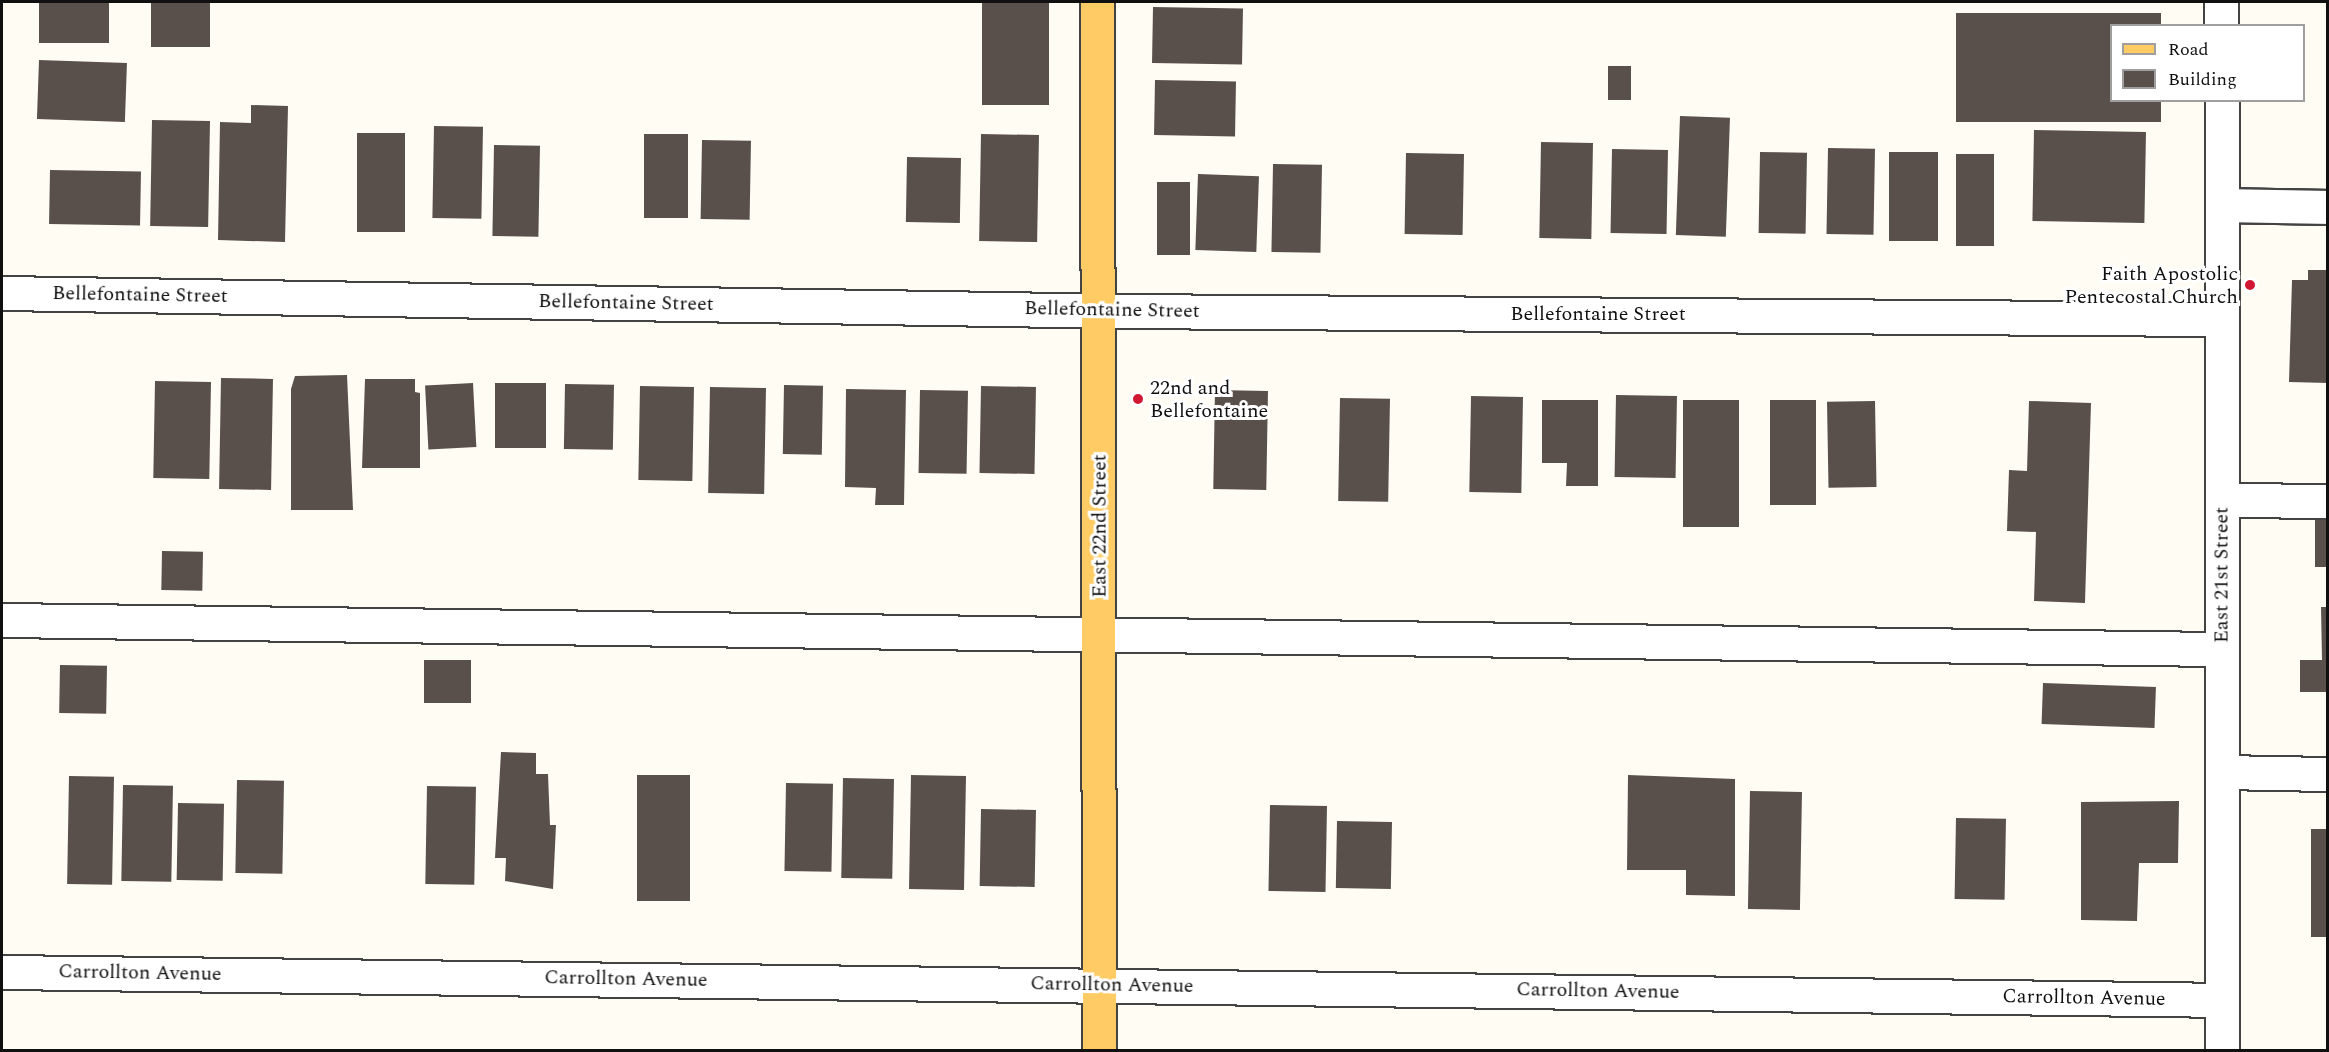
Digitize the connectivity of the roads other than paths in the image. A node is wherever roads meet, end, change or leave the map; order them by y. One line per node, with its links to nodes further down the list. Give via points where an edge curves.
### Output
1 (1097, 2): 8 (main road, East 22nd Street)
2 (2221, 2): 3 (street)
3 (2221, 24)
4 (2222, 102): 5 (street, East 21st Street)
5 (2223, 206): 6 (street); 9 (street, East 21st Street)
6 (2328, 207)
7 (2, 293): 8 (street, Bellefontaine Street)
8 (1100, 310): 9 (street, Bellefontaine Street); 13 (main road, East 22nd Street)
9 (2222, 319): 10 (street, East 21st Street)
10 (2222, 500): 11 (street); 14 (street, East 21st Street)
11 (2328, 501)
12 (2, 620): 13 (street)
13 (1100, 634): 14 (street); 18 (main road, East 22nd Street)
14 (2222, 649): 15 (street, East 21st Street)
15 (2222, 772): 16 (street); 19 (street, East 21st Street)
16 (2328, 774)
17 (2, 972): 18 (street, Carrollton Avenue)
18 (1099, 984): 19 (street, Carrollton Avenue); 20 (main road, East 22nd Street)
19 (2222, 1000): 21 (street, East 21st Street)
20 (1100, 1050)
21 (2222, 1050)

